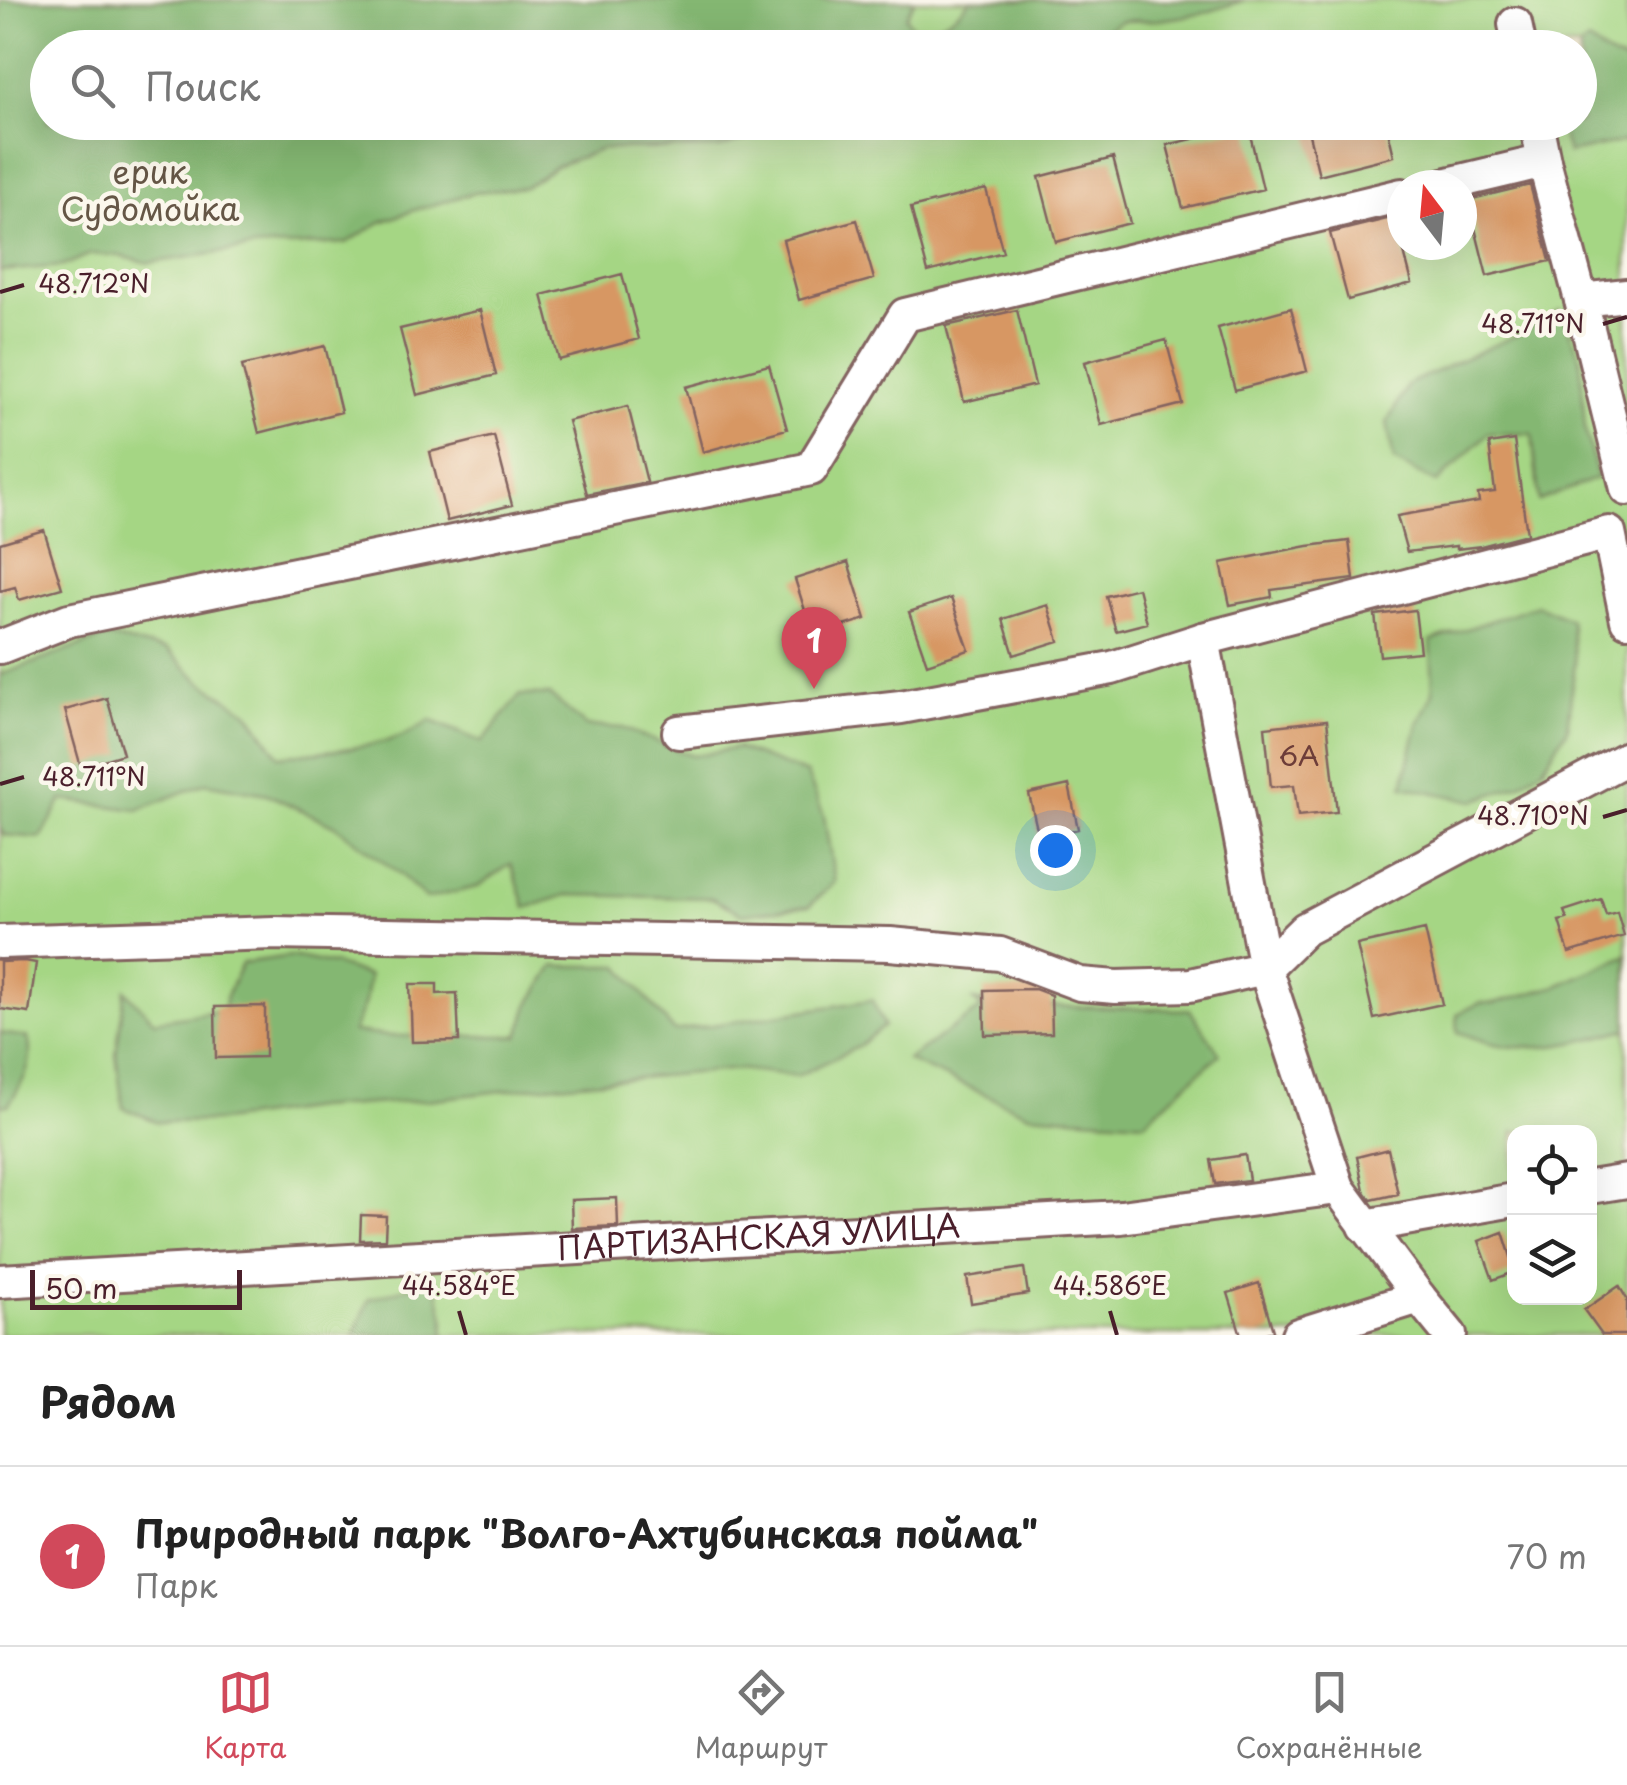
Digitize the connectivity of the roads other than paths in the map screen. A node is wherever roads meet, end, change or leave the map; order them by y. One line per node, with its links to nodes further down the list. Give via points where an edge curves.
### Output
1 (1540, 140): 2 (street)
2 (1544, 161): 3 (street); 6 (street)
3 (1477, 177)
4 (1387, 199): 11 (street, via 905,315 811,469 69,620)
5 (1627, 294): 6 (street)
6 (1581, 300): 7 (street)
7 (1627, 489)
8 (1618, 522): 9 (street); 10 (street)
9 (1627, 620)
10 (1204, 639): 12 (street, via 1112,668 901,707); 15 (street)
11 (0, 647)
12 (679, 732)
13 (1627, 758): 15 (street, via 1305,929)
14 (0, 942): 15 (street, via 273,932 890,944 1000,954 1080,984 1116,987 1190,985)
15 (1265, 968): 18 (street)
16 (1627, 1181): 17 (street)
17 (1597, 1186)
18 (1338, 1188): 20 (street); 21 (street, ПАРТИЗАНСКАЯ УЛИЦА, via 1121,1218)
19 (1507, 1201): 20 (street)
20 (1365, 1226): 22 (street)
21 (0, 1281)
22 (1418, 1297): 23 (street); 24 (street)
23 (1298, 1335)
24 (1450, 1335)

